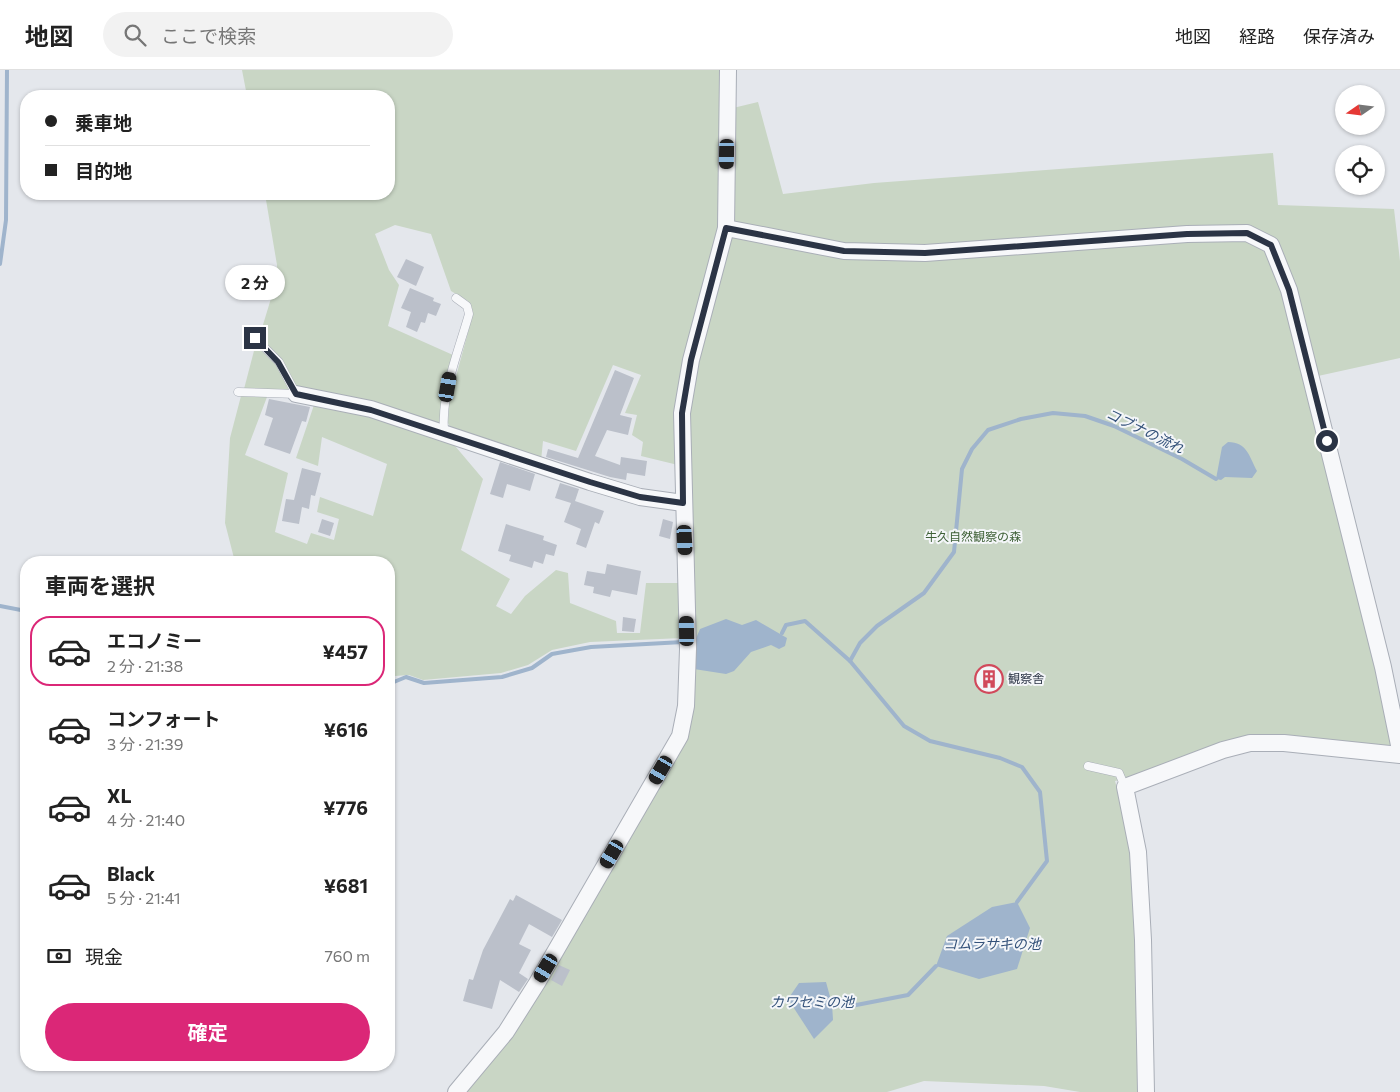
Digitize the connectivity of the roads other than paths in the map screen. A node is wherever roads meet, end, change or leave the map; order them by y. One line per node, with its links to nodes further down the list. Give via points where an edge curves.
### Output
1 (728, 70): 2 (street)
2 (726, 228): 8 (street, via 691,360 682,413); 9 (street, via 844,251 925,253 1230,233 1247,233 1271,245 1289,290 1384,667)
3 (456, 298): 7 (lane, via 467,306 469,314 451,372 443,417)
4 (255, 338): 6 (lane, via 278,362)
5 (238, 392): 6 (lane)
6 (296, 394): 7 (street, via 371,410)
7 (444, 433): 8 (street, via 640,497)
8 (683, 503): 13 (street, via 688,649 686,706 680,736 537,983 506,1032)
9 (1400, 750)
10 (1400, 755): 12 (street, via 1250,742)
11 (1088, 766): 12 (lane, via 1119,773)
12 (1125, 787): 14 (street, via 1138,852)
13 (456, 1092)
14 (1146, 1092)

